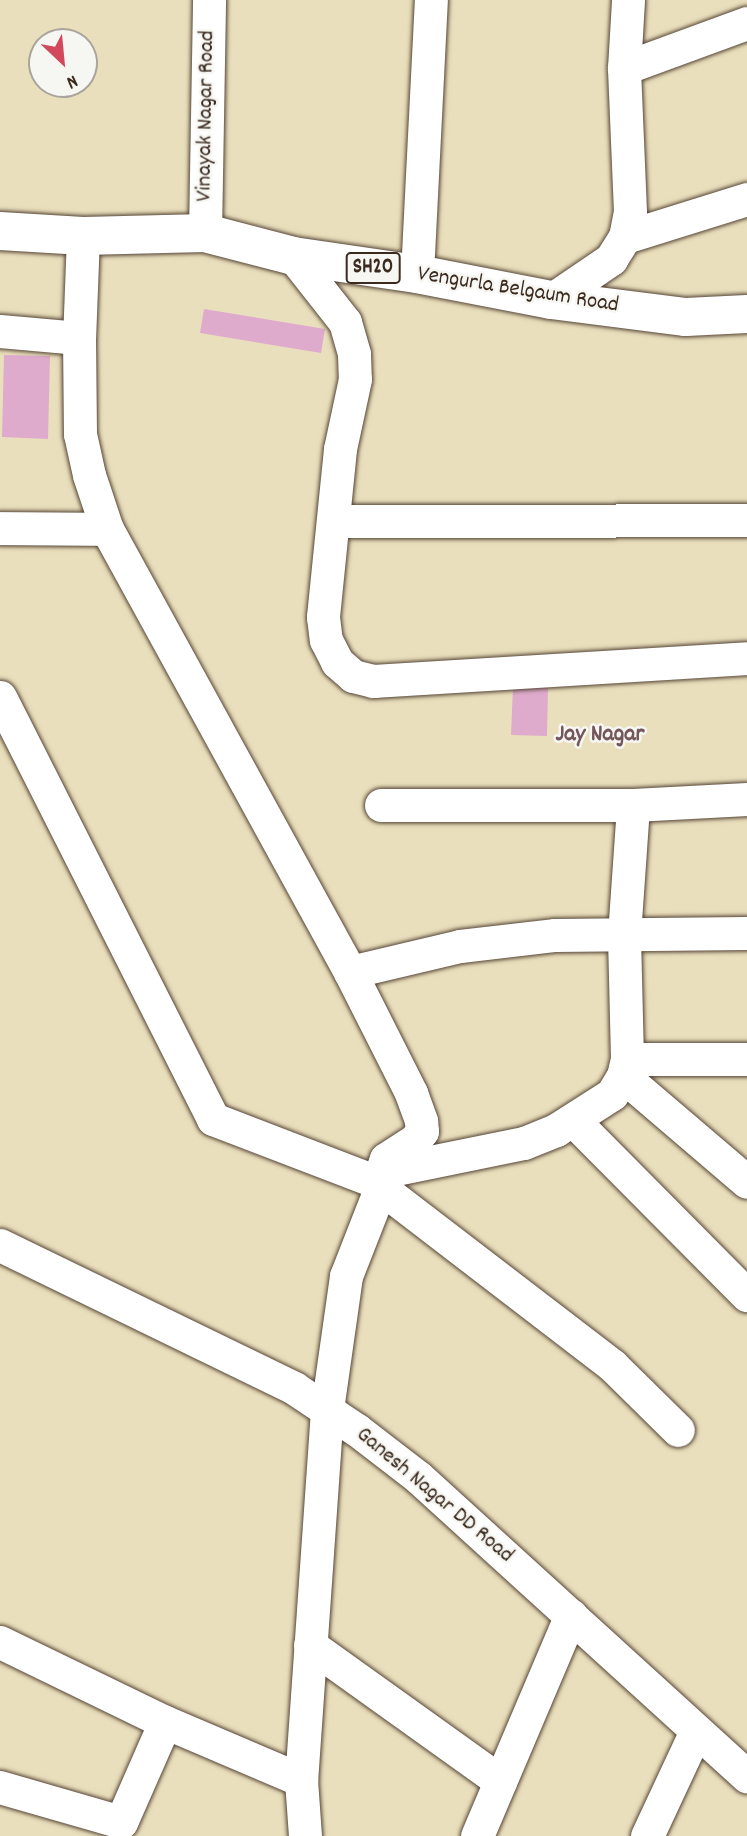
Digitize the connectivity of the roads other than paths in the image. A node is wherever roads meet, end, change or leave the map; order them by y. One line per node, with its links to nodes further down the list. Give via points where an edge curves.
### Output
1 (209, 0): 8 (street, Vinayak Nagar Road)
2 (431, 0): 12 (street)
3 (628, 0): 5 (street)
4 (747, 23): 5 (street)
5 (624, 68): 10 (street, via 630,212)
6 (747, 199): 10 (street)
7 (0, 230): 9 (main road, Vengurla Belgaum Road / SH20)
8 (205, 233): 9 (main road, Vengurla Belgaum Road / SH20); 11 (main road, Vengurla Belgaum Road / SH20)
9 (83, 236): 16 (street)
10 (625, 237): 13 (street, via 611,259)
11 (293, 256): 12 (main road, Vengurla Belgaum Road / SH20); 18 (street, via 345,322 354,354 355,379 340,449)
12 (416, 274): 13 (main road, Vengurla Belgaum Road / SH20)
13 (551, 299): 14 (main road, Vengurla Belgaum Road / SH20, via 686,317)
14 (747, 314)
15 (0, 331): 16 (street)
16 (79, 338): 20 (street, via 80,434)
17 (747, 520): 18 (street)
18 (335, 521): 21 (street, via 323,617 326,640 337,662 353,676 373,681)
19 (0, 528): 20 (street)
20 (107, 529): 28 (street)
21 (747, 658)
22 (0, 697): 32 (street, via 213,1119)
23 (747, 799): 25 (street)
24 (381, 805): 25 (street)
25 (633, 805): 27 (street)
26 (747, 933): 27 (street)
27 (624, 936): 28 (street, via 555,936 460,946); 30 (street)
28 (350, 972): 32 (street, via 421,1121 422,1131 415,1140 386,1159)
29 (747, 1059): 30 (street)
30 (625, 1067): 31 (street, via 611,1094); 33 (street)
31 (573, 1120): 32 (street, via 524,1143); 35 (street)
32 (381, 1178): 36 (street, via 345,1276); 37 (street, via 389,1194 613,1366)
33 (747, 1182)
34 (0, 1245): 36 (street, Ganesh Nagar DD Road, via 282,1381)
35 (747, 1295)
36 (327, 1410): 38 (street, Ganesh Nagar DD Road, via 418,1476); 40 (street)
37 (678, 1430)
38 (571, 1615): 42 (street, Ganesh Nagar DD Road); 45 (street)
39 (0, 1642): 41 (street)
40 (310, 1645): 44 (street); 45 (street)
41 (165, 1722): 44 (street); 47 (street)
42 (696, 1731): 43 (street, Ganesh Nagar DD Road); 50 (street)
43 (747, 1776)
44 (301, 1780): 48 (street)
45 (500, 1781): 49 (street)
46 (0, 1787): 47 (street)
47 (124, 1829)
48 (305, 1836)
49 (477, 1836)
50 (647, 1836)

